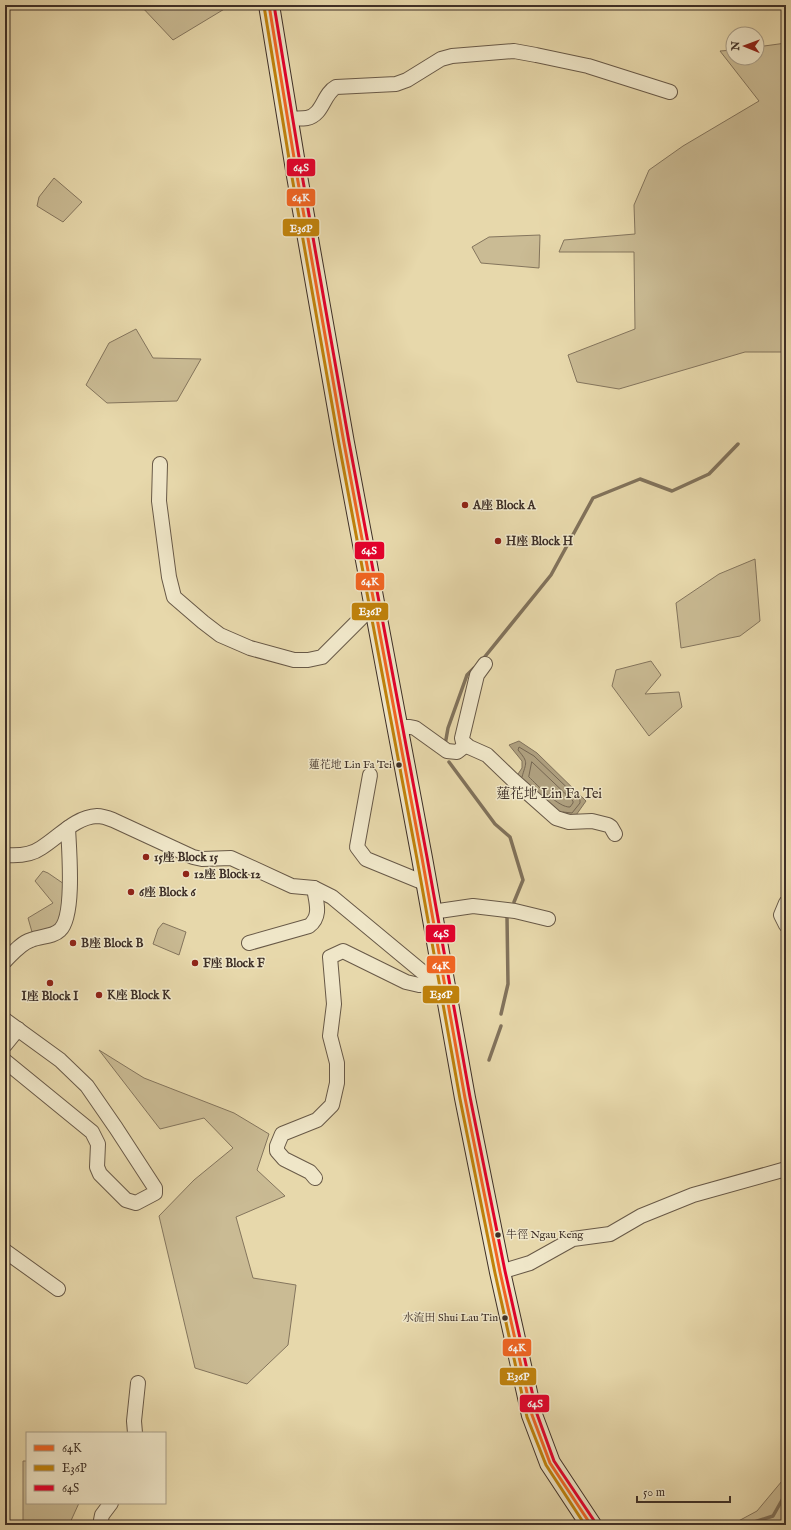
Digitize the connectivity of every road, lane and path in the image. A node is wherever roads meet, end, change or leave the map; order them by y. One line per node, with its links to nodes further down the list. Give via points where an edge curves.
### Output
1 (269, 5): 3 (main road)
2 (670, 92): 3 (street, via 588,66 536,55 514,51 468,53 441,59 396,84 336,87 331,90 314,116)
3 (288, 118): 5 (main road, via 341,427)
4 (160, 464): 5 (street, via 159,501 174,597 220,635 250,648 294,660 308,660 322,657)
5 (375, 604): 7 (main road)
6 (485, 664): 8 (street, via 477,675 462,738)
7 (398, 727): 8 (street, via 415,728 447,751 457,752); 13 (main road)
8 (466, 745): 11 (street, via 487,754 556,818 569,822 600,823 611,827)
9 (370, 775): 13 (street, via 357,847 366,860)
10 (68, 828): 12 (street, via 40,849 30,853); 14 (street, via 85,818 99,816 193,857 231,858 292,886); 20 (street, via 69,907 65,924 51,935 29,940)
11 (615, 834)
12 (5, 855)
13 (427, 884): 16 (main road)
14 (314, 888): 19 (street, via 318,914 315,921 309,926); 21 (street, via 332,897)
15 (786, 903): 18 (street, via 781,915)
16 (432, 912): 17 (street, via 473,906 516,911); 21 (main road)
17 (548, 919)
18 (786, 925)
19 (249, 943)
20 (5, 960)
21 (439, 987): 27 (street, via 406,982 342,951 330,957 334,1004 330,1036 337,1063 337,1083 332,1105 317,1120 282,1134 277,1146 277,1151 284,1159 310,1172); 29 (main road, via 465,1098)
22 (5, 1020): 23 (street)
23 (18, 1029): 24 (street); 25 (street, via 60,1060 87,1086 155,1188 154,1193 136,1203 126,1200 100,1174 97,1167 98,1144 92,1132)
24 (5, 1045)
25 (5, 1061)
26 (786, 1169): 29 (street, via 694,1195 641,1216 610,1234 573,1239 530,1263)
27 (315, 1178)
28 (5, 1252): 30 (street)
29 (500, 1272): 35 (main road, via 532,1415 550,1464)
30 (58, 1289)
31 (138, 1382): 32 (street)
32 (135, 1432)
33 (109, 1504): 34 (street)
34 (100, 1525)
35 (591, 1525)

